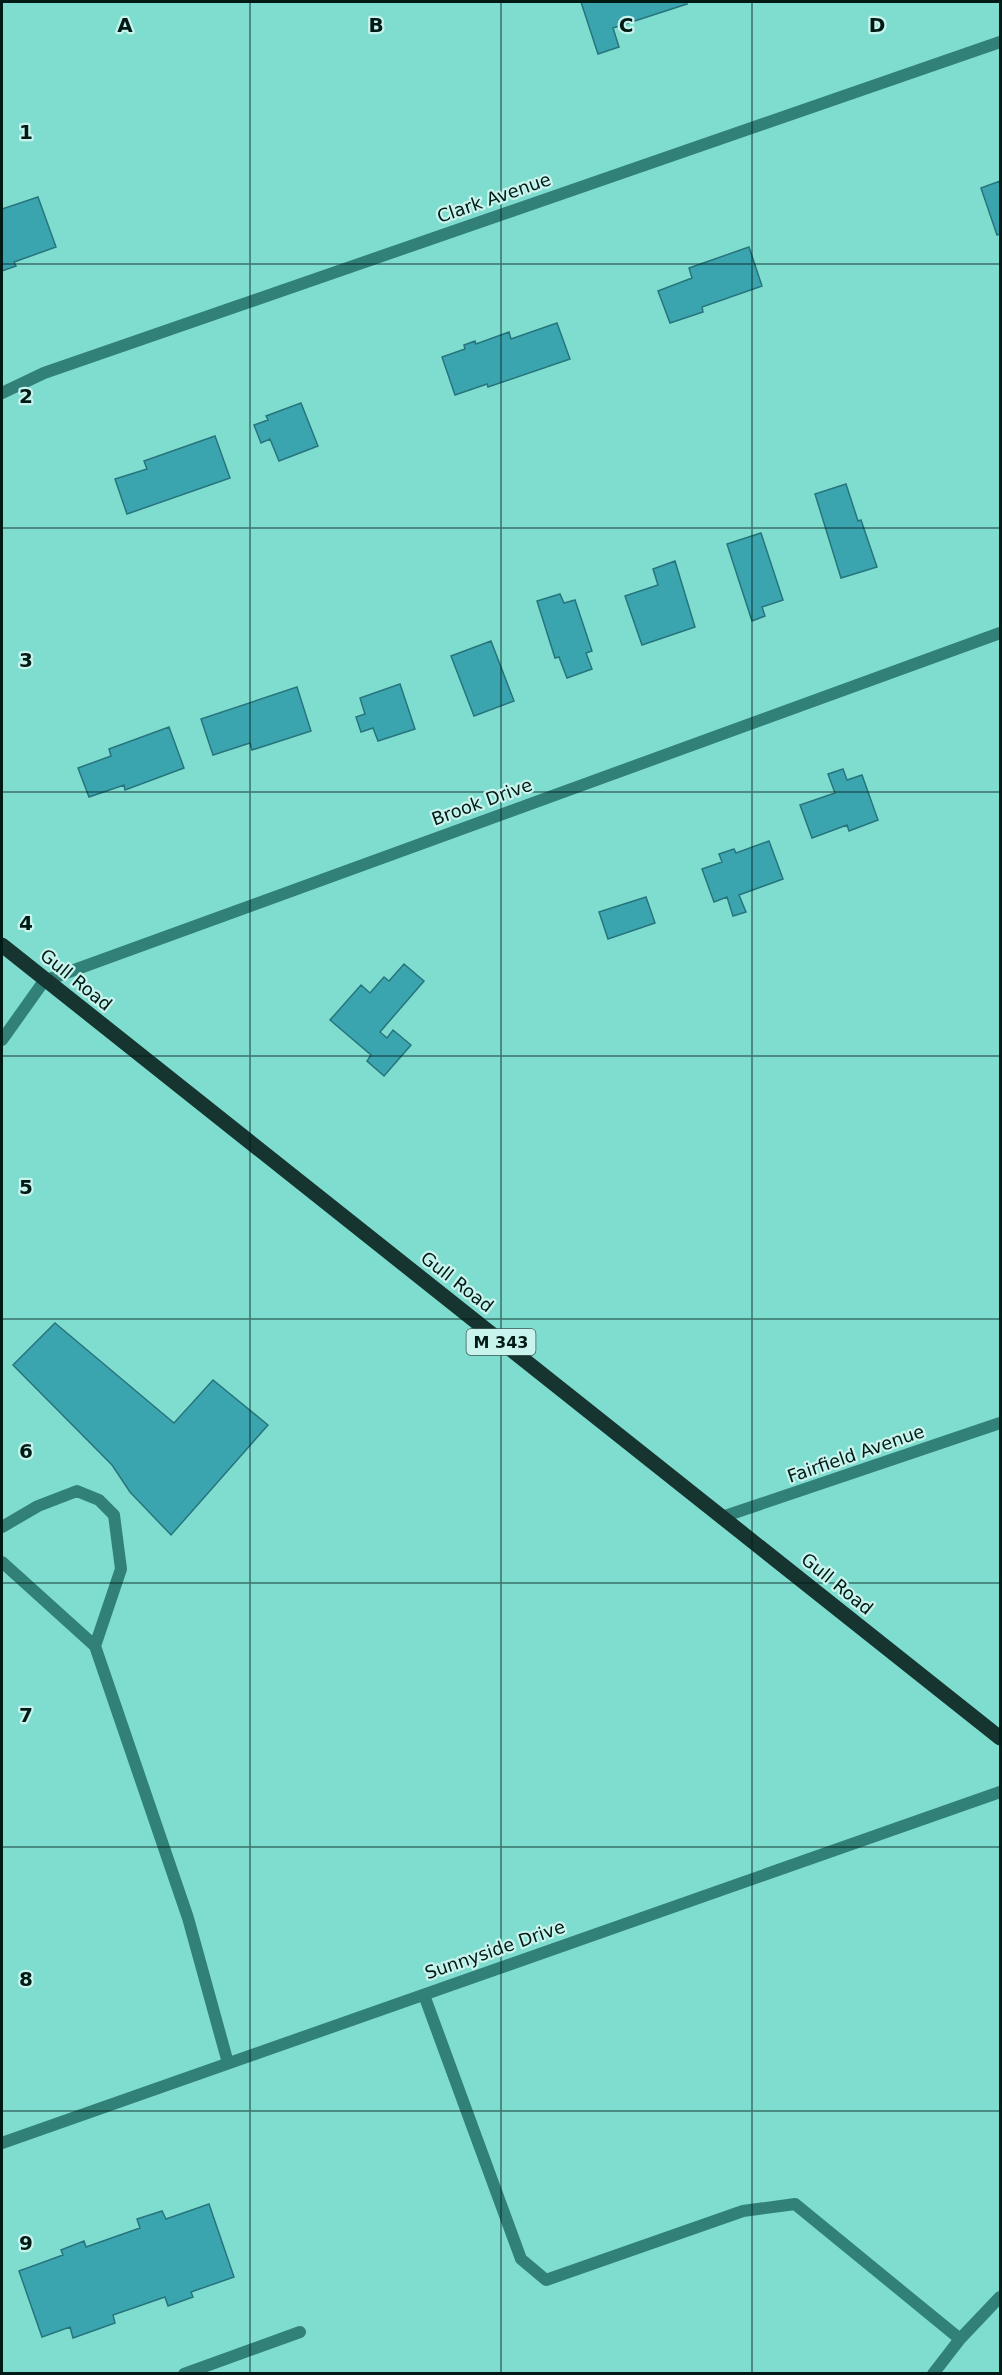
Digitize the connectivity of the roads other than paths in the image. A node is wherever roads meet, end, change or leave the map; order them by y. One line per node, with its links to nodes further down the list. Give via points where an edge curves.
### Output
1 (1000, 42): 2 (street, Clark Avenue, via 44,373)
2 (2, 393)
3 (1000, 633): 5 (street, Brook Drive)
4 (2, 945): 5 (main road, Gull Road / M 343)
5 (44, 981): 6 (street); 8 (main road, Gull Road / M 343)
6 (2, 1040)
7 (1000, 1423): 8 (street, Fairfield Avenue)
8 (722, 1517): 12 (main road, Gull Road / M 343)
9 (2, 1527): 11 (street, via 38,1506 77,1491 99,1500 114,1515 121,1569)
10 (2, 1562): 11 (street)
11 (95, 1646): 15 (street, via 188,1918)
12 (1000, 1738)
13 (1000, 1792): 14 (street, Sunnyside Drive)
14 (424, 1995): 15 (street, Sunnyside Drive); 19 (street, via 521,2259 546,2280 743,2211 795,2204)
15 (228, 2063): 16 (street, Sunnyside Drive)
16 (2, 2143)
17 (1000, 2296): 19 (street)
18 (300, 2332): 20 (street)
19 (960, 2339): 21 (street)
20 (184, 2373)
21 (933, 2373)

